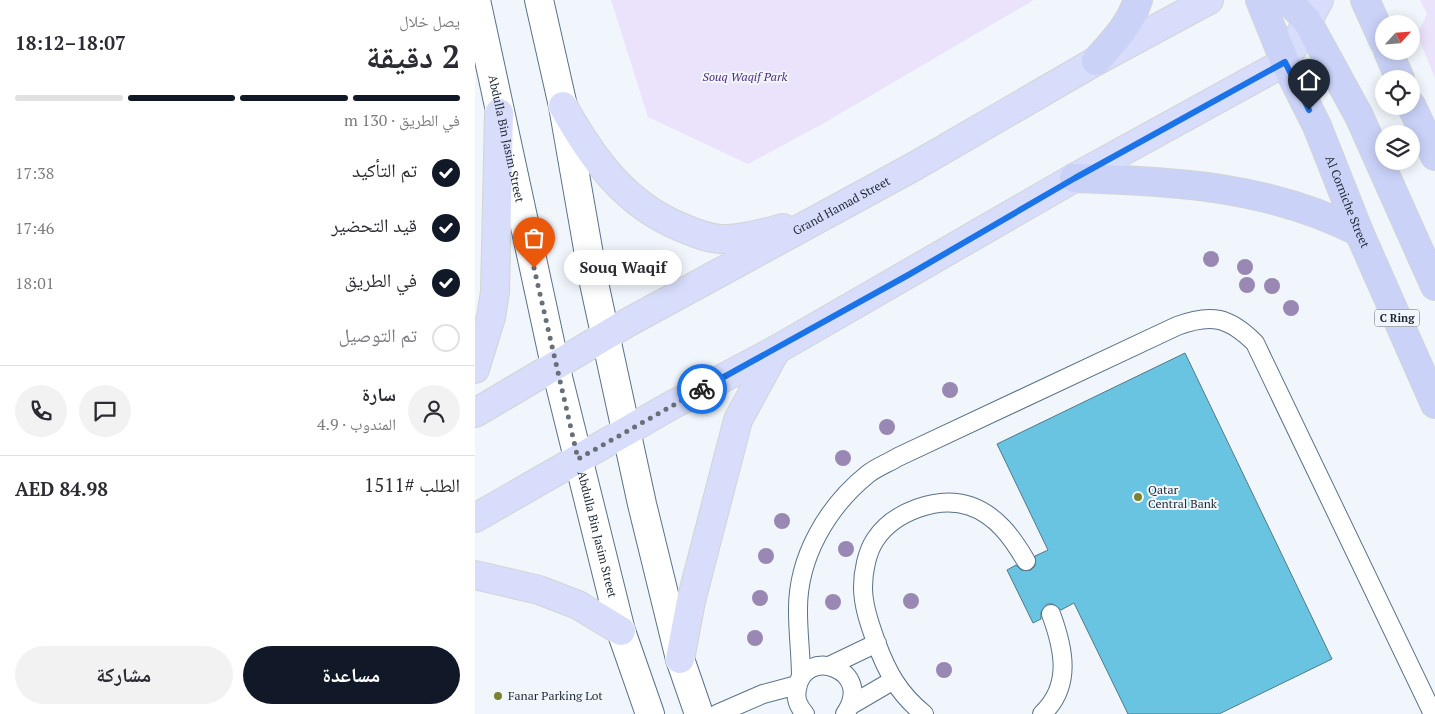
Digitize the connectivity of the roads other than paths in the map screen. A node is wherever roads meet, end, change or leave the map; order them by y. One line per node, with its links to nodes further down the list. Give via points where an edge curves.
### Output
1 (476, 0): 13 (street, Abdulla Bin Jasim Street)
2 (539, 0): 12 (street)
3 (1138, 0): 10 (highway, via 1123,30)
4 (1209, 0): 10 (main road, Grand Hamad Street)
5 (1259, 0): 11 (highway, Al Corniche Street / C Ring)
6 (1288, 0): 8 (highway)
7 (1365, 0): 9 (highway)
8 (1313, 10): 11 (main road); 19 (highway)
9 (1375, 22)
10 (1096, 61): 17 (main road, Grand Hamad Street)
11 (1285, 62): 16 (main road); 18 (highway, Al Corniche Street / C Ring, via 1317,126)
12 (563, 106): 17 (main road, via 581,139 614,182 663,220 701,235 723,239); 20 (street)
13 (499, 113): 22 (street, Abdulla Bin Jasim Street); 23 (main road, via 495,292)
14 (1416, 115): 15 (highway)
15 (1435, 156)
16 (1075, 178): 18 (highway, via 1157,180 1242,192 1284,201 1325,215); 21 (main road)
17 (814, 222): 20 (main road, Grand Hamad Street)
18 (1359, 232): 24 (highway, Al Corniche Street / C Ring)
19 (1435, 286)
20 (606, 335): 22 (main road, Grand Hamad Street); 26 (street)
21 (776, 350): 26 (main road); 34 (main road, via 738,420 691,601)
22 (555, 364): 25 (main road, Grand Hamad Street); 27 (street, Abdulla Bin Jasim Street)
23 (475, 369)
24 (1435, 404)
25 (475, 413)
26 (626, 432): 27 (main road); 34 (street)
27 (578, 459): 28 (main road); 32 (street, Abdulla Bin Jasim Street)
28 (475, 518)
29 (1026, 561): 33 (lane, via 1001,526 987,514 969,506 952,502 931,504 888,524 875,540 866,562 863,587 866,611)
30 (475, 574): 32 (main road, via 563,599)
31 (1051, 614): 44 (lane, via 1063,651 1063,674 1052,702)
32 (621, 631): 39 (street, Abdulla Bin Jasim Street)
33 (877, 643): 35 (lane); 37 (lane)
34 (680, 659): 40 (street)
35 (829, 666): 36 (lane, via 809,670); 38 (lane, via 839,669 851,685 853,695)
36 (799, 681): 41 (lane); 42 (lane, via 796,696); 45 (lane, via 801,579 825,519 852,488 898,457 1177,326 1197,318 1219,319 1239,328 1255,343)
37 (893, 681): 38 (lane); 43 (lane)
38 (848, 710)
39 (650, 714)
40 (699, 714)
41 (717, 714)
42 (805, 714)
43 (924, 714)
44 (1042, 714)
45 (1433, 714)

